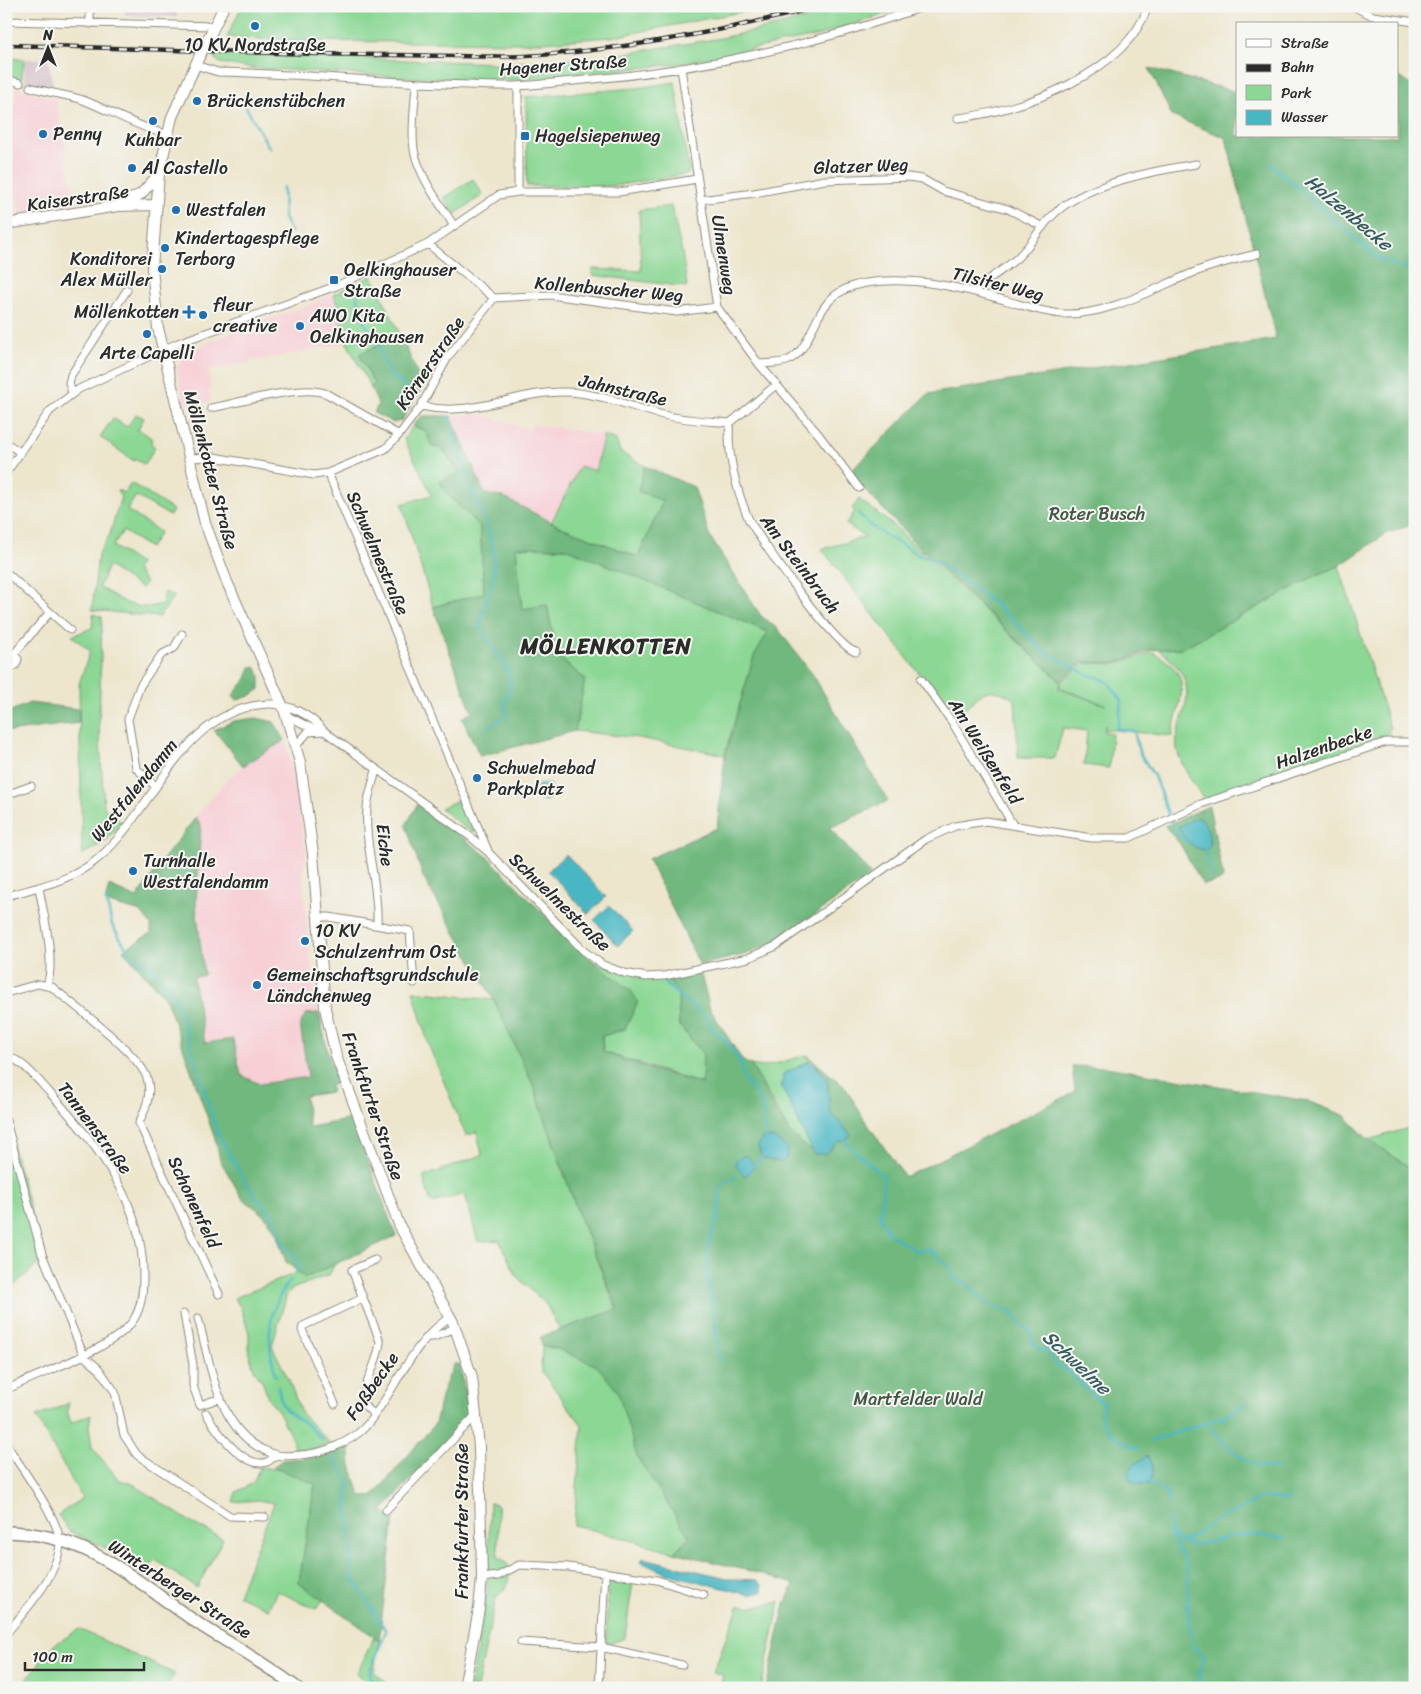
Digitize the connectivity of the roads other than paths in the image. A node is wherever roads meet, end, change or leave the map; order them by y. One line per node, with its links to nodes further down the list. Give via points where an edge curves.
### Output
1 (90, 6): 8 (street)
2 (224, 6): 9 (main road, Möllenkotter Straße)
3 (926, 6): 11 (street, Hagener Straße, via 808,42)
4 (1148, 6): 17 (street, via 1136,31 1119,50 1078,78 1002,110)
5 (1353, 6): 7 (street, via 1373,16)
6 (6, 21): 8 (street)
7 (1415, 22)
8 (90, 24): 9 (street)
9 (214, 28): 10 (main road, Möllenkotter Straße, bridge)
10 (195, 65): 14 (street, Hagener Straße, via 218,72); 18 (main road, Möllenkotter Straße)
11 (681, 68): 15 (street, Hagener Straße); 21 (street, Ulmenweg)
12 (6, 79): 13 (street)
13 (20, 83)
14 (416, 84): 15 (street, Hagener Straße); 27 (street, via 413,132 416,155 425,180)
15 (518, 86): 22 (street)
16 (30, 87): 18 (street, via 49,93 58,92)
17 (958, 118)
18 (166, 134): 20 (main road, Möllenkotter Straße)
19 (1196, 164): 28 (street, via 1142,174 1098,188 1051,216)
20 (159, 174): 24 (main road, Möllenkotter Straße); 25 (main road, via 141,194)
21 (697, 179): 22 (street, via 619,192); 23 (street, Ulmenweg)
22 (518, 192): 27 (street, via 499,195)
23 (700, 200): 28 (street, Glatzer Weg, via 825,180 908,177 922,179 943,191 1008,209); 34 (street, Ulmenweg)
24 (155, 205): 25 (main road, Kaiserstraße); 35 (main road, Möllenkotter Straße, via 153,294)
25 (118, 206): 26 (main road, Kaiserstraße)
26 (6, 224)
27 (454, 226): 29 (street)
28 (1043, 227): 32 (street, via 1034,242 1015,260 986,279)
29 (428, 244): 33 (street); 35 (street, via 310,297)
30 (1257, 254): 32 (street, Tilsiter Weg, via 1216,264 1110,306 1077,314 1045,312)
31 (127, 290): 38 (street, via 71,375)
32 (975, 292): 36 (street, Tilsiter Weg, via 918,282 875,282 854,286 830,300 818,314 795,355 787,361)
33 (494, 298): 34 (street, Kollenbuscher Weg, via 550,295 677,312); 39 (street, Körnerstraße, via 448,357)
34 (717, 308): 36 (street, Ulmenweg)
35 (163, 351): 38 (street); 45 (main road, Möllenkotter Straße)
36 (759, 364): 37 (street, Ulmenweg)
37 (776, 385): 41 (street); 48 (street, Ulmenweg)
38 (72, 393): 44 (street, via 50,411)
39 (421, 406): 41 (street, Jahnstraße, via 439,410 481,407 521,397 564,392 602,397 684,419); 42 (street, Körnerstraße)
40 (211, 408): 42 (street, via 316,390)
41 (730, 423): 53 (street, Am Steinbruch, via 729,442 748,520 826,625 847,649)
42 (399, 435): 47 (street, Körnerstraße, via 385,449)
43 (6, 443): 44 (street)
44 (20, 452): 46 (street)
45 (189, 458): 47 (street, Körnerstraße, via 214,456 314,475); 58 (main road, Möllenkotter Straße, via 205,523 219,561)
46 (6, 473)
47 (328, 473): 71 (street, Schwelmestraße)
48 (859, 488)
49 (6, 572): 50 (street)
50 (50, 612): 51 (street); 55 (street)
51 (70, 630)
52 (182, 634): 67 (street, via 174,648 161,655 140,686 128,719 136,768)
53 (856, 652)
54 (6, 654): 55 (street)
55 (14, 654): 56 (street, via 18,659 16,665)
56 (6, 666)
57 (921, 680): 70 (street, Am Weißenfeld, via 952,722)
58 (281, 703): 59 (street); 60 (main road, Frankfurter Straße); 67 (street, Westfalendamm, via 240,708 220,717 200,732)
59 (305, 716): 60 (street); 62 (street)
60 (293, 724): 61 (street); 64 (main road, Frankfurter Straße)
61 (315, 730): 62 (street); 64 (street, via 301,738)
62 (324, 731): 65 (street)
63 (1415, 742): 69 (street, Halzenbecke, via 1386,742 1201,804)
64 (296, 746): 74 (main road, Frankfurter Straße, via 308,812)
65 (376, 770): 71 (street); 75 (street, Eiche, via 367,821 378,903)
66 (31, 786): 68 (street)
67 (156, 788): 72 (street, Westfalendamm, via 132,822 99,857 78,872)
68 (6, 795)
69 (1171, 819): 70 (street, Am Weißenfeld, via 1129,838 1105,839)
70 (1013, 825): 71 (street, Schwelmestraße, via 986,822 955,826 926,840 776,946 748,958 655,977 624,973 603,965 584,950)
71 (489, 853)
72 (39, 887): 73 (street, Westfalendamm); 77 (street, via 49,955 50,978)
73 (6, 896)
74 (317, 917): 75 (street); 85 (main road, Frankfurter Straße, via 325,1008 340,1069 400,1227)
75 (377, 924): 76 (street, via 410,931)
76 (414, 983)
77 (47, 985): 78 (street, via 38,984); 82 (street, Schonenfeld, via 142,1066 149,1090 146,1109 139,1123)
78 (6, 993)
79 (6, 1057): 89 (street, Tannenstraße, via 16,1060 33,1074 68,1112 118,1181 132,1211 144,1256 141,1303 130,1326)
80 (6, 1121): 89 (street, via 42,1254)
81 (375, 1260): 83 (street, via 352,1270)
82 (220, 1294)
83 (362, 1296): 92 (street, via 303,1326); 94 (street, via 380,1341 380,1352 363,1397 365,1405)
84 (184, 1314): 91 (street, via 193,1365 193,1386 200,1405)
85 (450, 1317): 87 (main road, Frankfurter Straße); 88 (street, Foßbecke)
86 (198, 1318): 91 (street, Foßbecke)
87 (455, 1328): 88 (street, Foßbecke); 95 (main road, Frankfurter Straße, via 472,1377)
88 (428, 1338): 94 (street, Foßbecke, via 410,1358)
89 (84, 1356): 90 (street, Tannenstraße); 99 (street, via 103,1374 115,1392 124,1435 137,1455 230,1516)
90 (6, 1390)
91 (221, 1398): 97 (street, Foßbecke, via 226,1414 247,1441)
92 (335, 1404)
93 (206, 1412): 97 (street, Foßbecke, via 217,1432 252,1461 266,1462)
94 (374, 1414): 97 (street, Foßbecke, via 358,1432 321,1452)
95 (477, 1414): 98 (street, Frankfurter Straße); 103 (main road, Frankfurter Straße)
96 (6, 1444): 101 (street, via 54,1522)
97 (277, 1455)
98 (386, 1510)
99 (265, 1517)
100 (6, 1532): 101 (main road, Winterberger Straße)
101 (60, 1540): 105 (street, via 45,1583); 109 (main road, Winterberger Straße, via 122,1568 185,1615)
102 (605, 1572): 103 (street, via 520,1565 498,1576); 104 (street, via 657,1580); 107 (street)
103 (482, 1578): 110 (main road, Frankfurter Straße)
104 (704, 1595)
105 (6, 1634)
106 (521, 1642): 107 (street)
107 (601, 1647): 108 (street); 111 (street)
108 (682, 1665)
109 (298, 1688)
110 (464, 1688)
111 (599, 1688)

